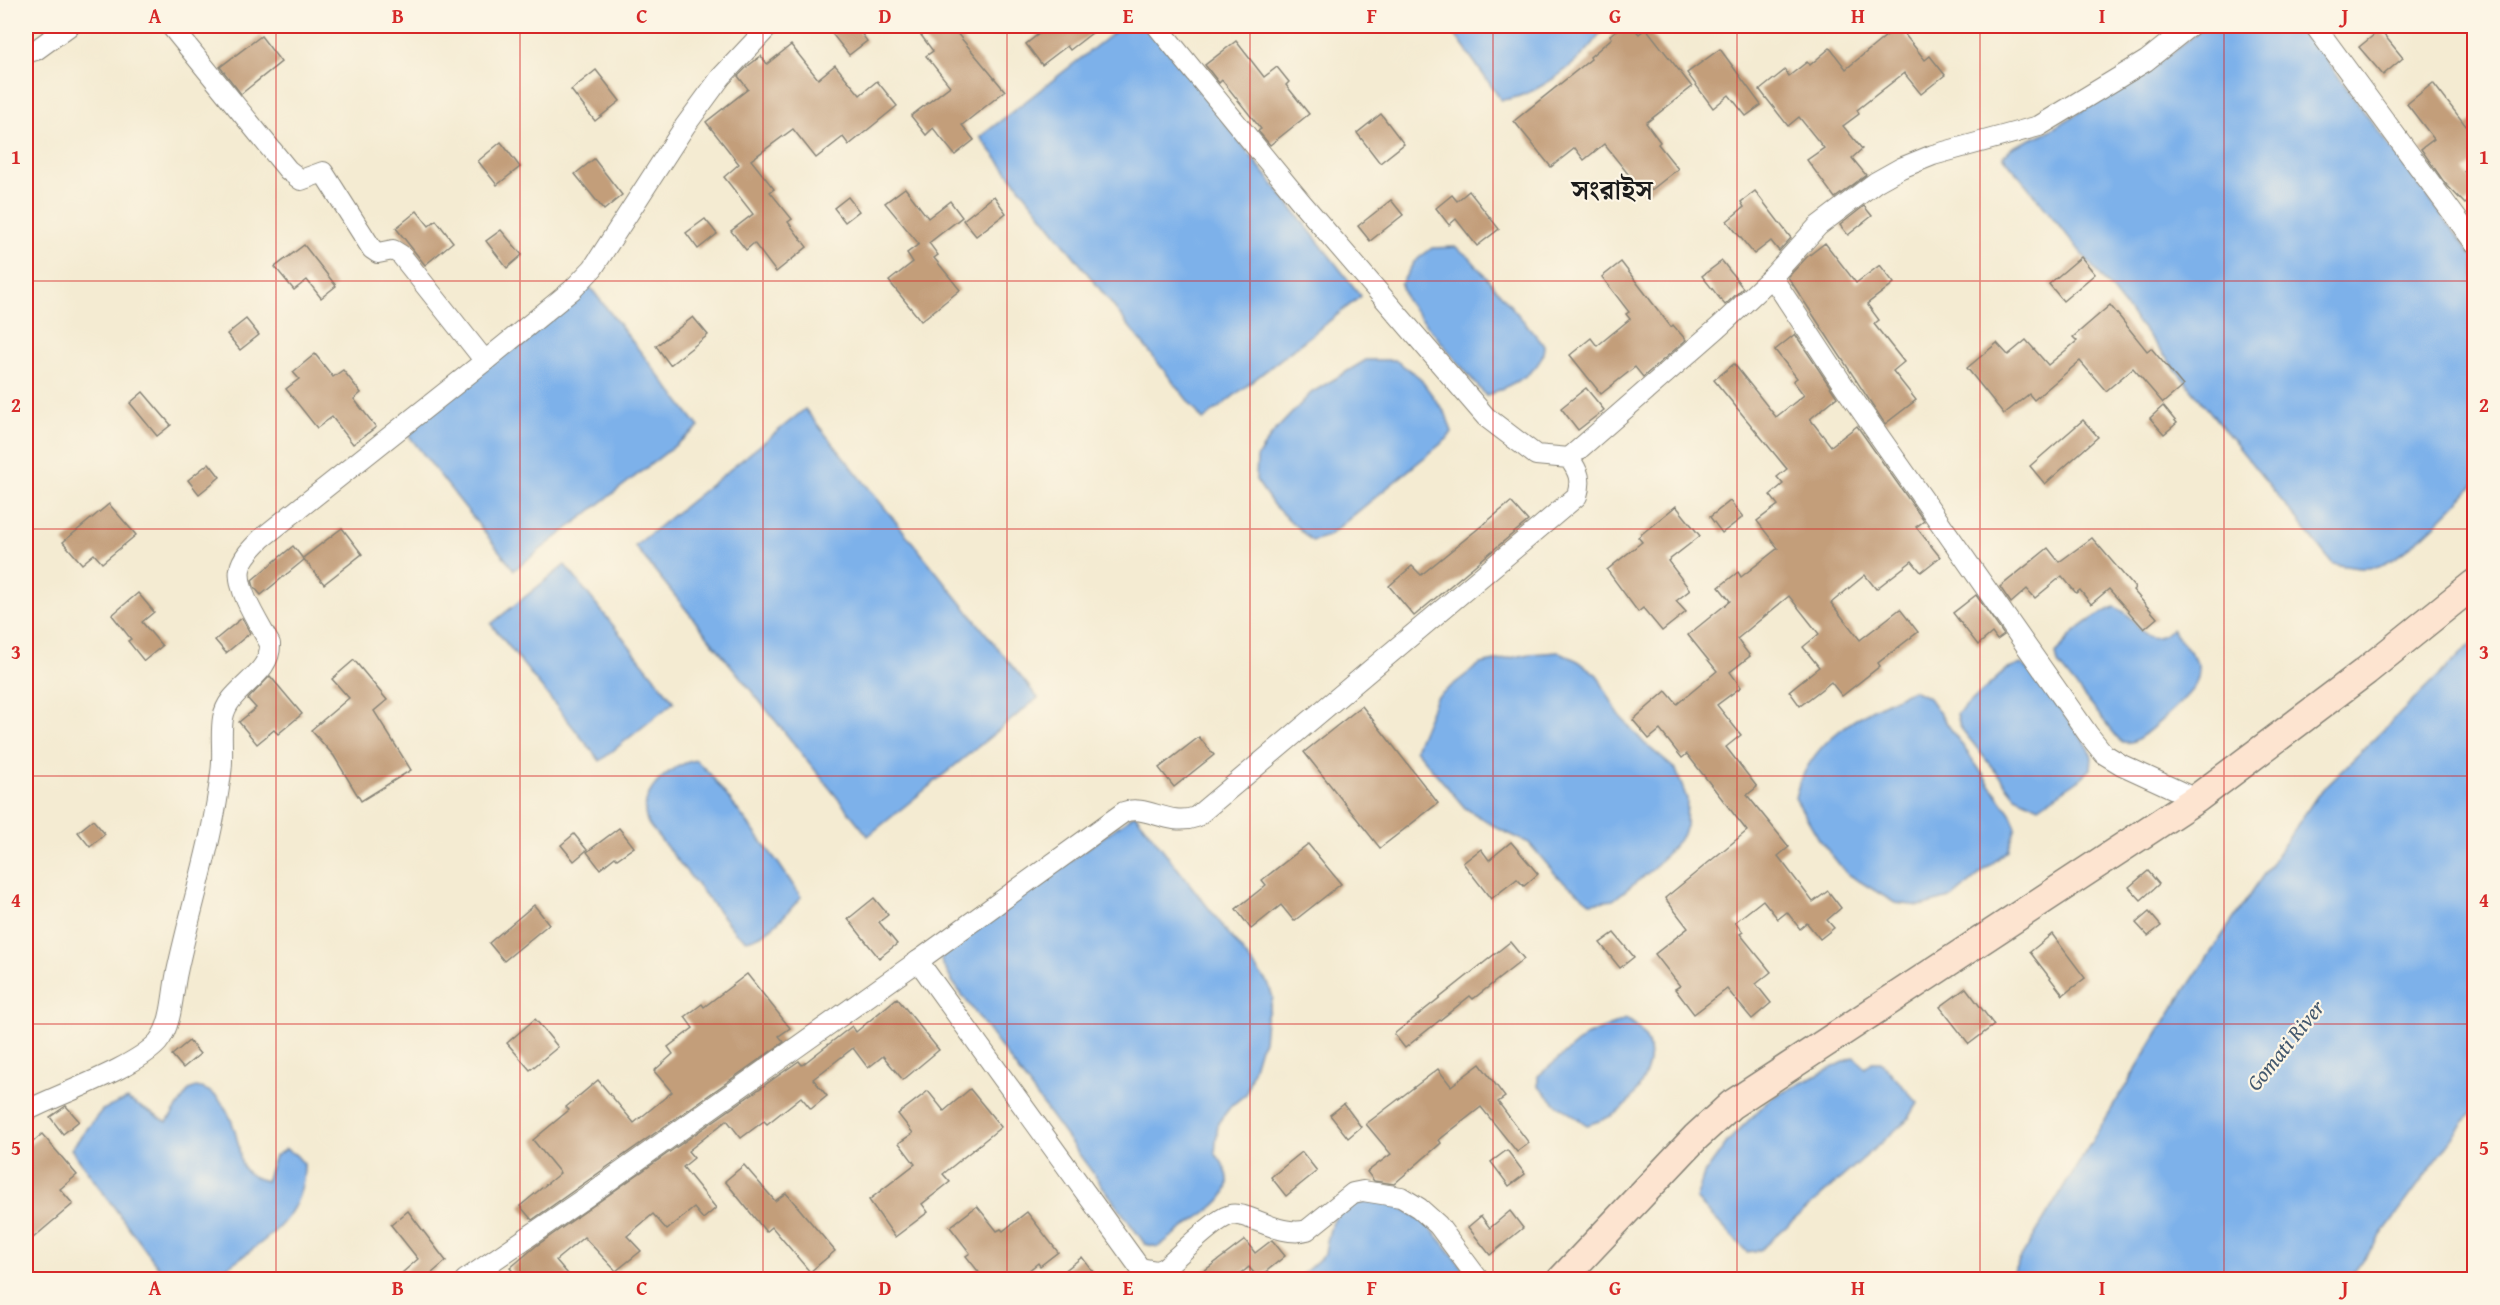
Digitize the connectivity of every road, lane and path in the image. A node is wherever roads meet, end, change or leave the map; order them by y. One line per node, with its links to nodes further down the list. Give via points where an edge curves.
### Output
1 (69, 26): 7 (street)
2 (171, 26): 10 (street, via 288,170 301,180 323,172 372,249 378,253 393,250 401,255)
3 (769, 26): 10 (street, via 721,77 657,166 593,268)
4 (1157, 26): 11 (street, via 1301,202 1486,417 1536,455)
5 (2190, 26): 9 (street, via 2146,61 2039,126 1933,155 1876,182 1818,226)
6 (2315, 26): 8 (street)
7 (26, 54)
8 (2475, 242)
9 (1772, 277): 11 (street); 13 (street, via 1844,386 2104,754)
10 (485, 361): 15 (street, via 262,538 240,567 243,593 270,644 270,653 267,663 232,699 223,716 217,800 169,1018 159,1041 140,1057)
11 (1569, 458): 14 (street, via 1581,483 1577,496 1196,817 1185,821 1132,810 1124,812)
12 (2475, 584): 13 (street)
13 (2196, 799): 18 (street, via 1731,1105)
14 (918, 961): 16 (street); 17 (street, via 1140,1268 1164,1268 1231,1215 1299,1232 1307,1230 1346,1197 1363,1191 1401,1197 1419,1208 1438,1225)
15 (26, 1111)
16 (465, 1280)
17 (1479, 1280)
18 (1561, 1280)

